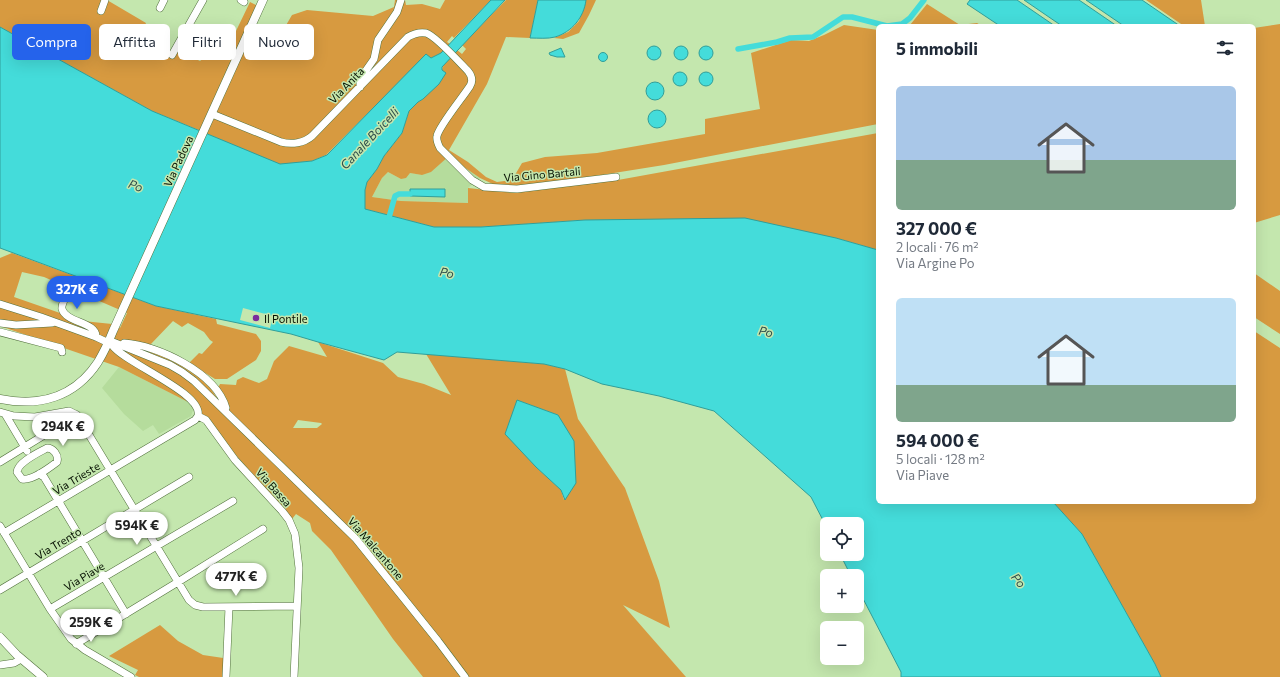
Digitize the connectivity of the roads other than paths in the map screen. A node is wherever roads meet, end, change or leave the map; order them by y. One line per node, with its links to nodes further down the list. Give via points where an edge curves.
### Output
1 (105, 0): 7 (street)
2 (164, 0): 6 (street)
3 (203, 0): 8 (street)
4 (263, 0): 10 (main road, Via Padova)
5 (401, 0): 9 (street, via 397,12 378,40 374,59 360,79)
6 (160, 8)
7 (101, 11)
8 (172, 55)
9 (360, 86): 10 (street, Via Anita, via 312,136 296,143 281,142); 12 (street, Via Anita, via 408,37 426,33 431,35 470,73 472,83 437,135 438,144)
10 (212, 114): 19 (main road, Via Padova)
11 (616, 177): 12 (street, Via Gino Bartali, via 517,189 484,187)
12 (472, 180)
13 (65, 297): 18 (street, via 63,311 93,330)
14 (0, 304): 16 (street)
15 (0, 323): 16 (street)
16 (57, 323): 18 (street)
17 (0, 332): 22 (street, via 61,348)
18 (96, 337): 19 (street)
19 (110, 344): 20 (street, via 113,342); 24 (main road, Via Padova, via 93,369 68,391 39,401)
20 (121, 350): 21 (street, Via Malcantone); 23 (street, Via Bassa); 25 (street, Via Malcantone, via 124,343 139,346 185,363 213,386 225,404)
21 (130, 350): 23 (street, via 129,354); 25 (street, Via Malcantone, via 182,372)
22 (62, 352)
23 (134, 362): 28 (street, Via Bassa, via 188,397 198,409)
24 (0, 399)
25 (224, 410): 58 (street, Via Malcantone, via 356,539)
26 (2, 413): 27 (street, via 35,417 67,411); 29 (street)
27 (77, 415): 29 (street); 31 (street)
28 (198, 416): 31 (street, Via Trieste); 46 (street, Via Bassa, via 206,420 239,464 291,523 296,537 299,562)
29 (29, 453): 30 (street); 32 (street, via 18,468 19,476 27,480); 32 (street, via 49,448 55,453 57,462)
30 (0, 462)
31 (110, 470): 34 (street, Via Trieste); 36 (street)
32 (43, 474): 34 (street)
33 (189, 477): 36 (street, Via Trento)
34 (59, 501): 39 (street, Via Trieste); 40 (street)
35 (233, 501): 41 (street, Via Piave)
36 (134, 510): 40 (street, Via Trento); 41 (street)
37 (0, 526): 39 (street)
38 (262, 529): 44 (street)
39 (4, 532): 42 (street)
40 (82, 541): 42 (street, Via Trento); 43 (street)
41 (156, 546): 43 (street, Via Piave); 44 (street)
42 (28, 574): 45 (street, Via Trento); 48 (street)
43 (104, 577): 48 (street, Via Piave); 49 (street)
44 (178, 582): 47 (street, via 195,605); 49 (street)
45 (0, 590)
46 (297, 606): 47 (street); 57 (street, Via Bassa)
47 (229, 607): 56 (street)
48 (50, 609): 51 (street)
49 (126, 614): 51 (street)
50 (0, 637): 52 (main road)
51 (76, 644): 55 (street)
52 (21, 659): 53 (street); 54 (main road)
53 (0, 665)
54 (40, 676)
55 (131, 677)
56 (226, 677)
57 (294, 677)
58 (465, 677)

